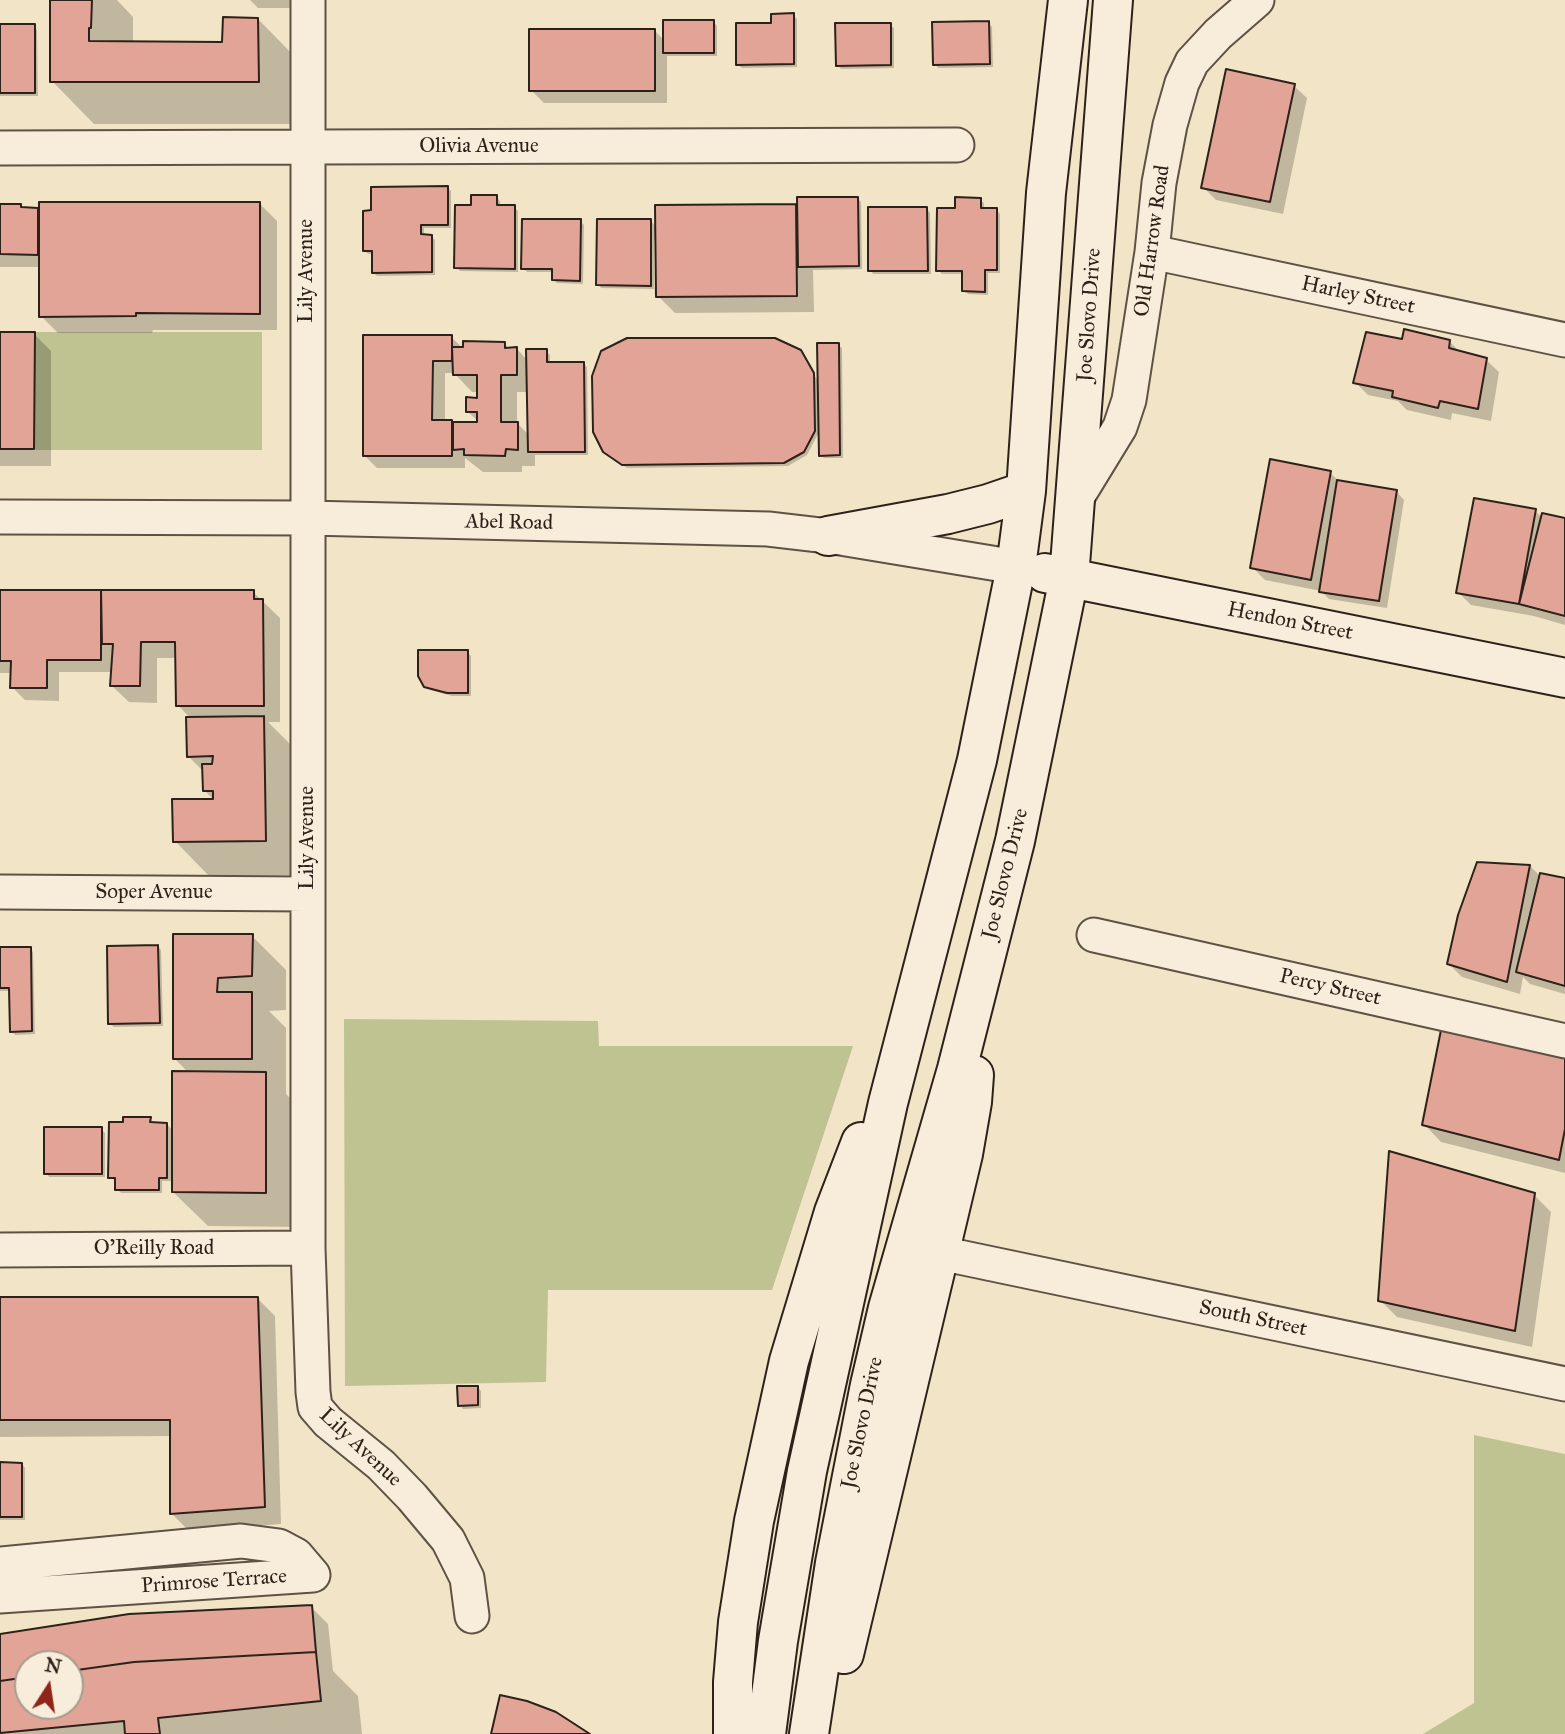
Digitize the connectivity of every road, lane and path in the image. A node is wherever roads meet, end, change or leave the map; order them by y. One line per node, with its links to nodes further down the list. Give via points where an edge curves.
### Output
1 (308, 0): 7 (street, Lily Avenue)
2 (1068, 0): 10 (main road, Joe Slovo Drive, via 1046,192)
3 (1113, 0): 11 (main road, Joe Slovo Drive)
4 (1257, 0): 8 (street, Old Harrow Road, via 1192,62 1182,83 1159,183)
5 (957, 145): 7 (street, Olivia Avenue)
6 (0, 148): 7 (street, Olivia Avenue)
7 (307, 148): 13 (street, Lily Avenue)
8 (1152, 252): 9 (street, Harley Street); 11 (street, Old Harrow Road, via 1123,418)
9 (1565, 340)
10 (1026, 491): 14 (main road, via 948,514); 15 (main road, Joe Slovo Drive)
11 (1076, 499): 16 (main road, Joe Slovo Drive)
12 (0, 517): 13 (street, Abel Road)
13 (307, 518): 14 (street, Abel Road, via 768,529); 19 (street, Lily Avenue)
14 (828, 536): 15 (street, Abel Road)
15 (1016, 567): 16 (main road, Hendon Street); 22 (main road, Joe Slovo Drive, via 977,760)
16 (1069, 578): 17 (main road, Hendon Street); 25 (main road, Joe Slovo Drive, via 1016,841 971,1014)
17 (1565, 678)
18 (0, 892): 19 (street, Soper Avenue)
19 (308, 894): 23 (street, Lily Avenue)
20 (1094, 935): 21 (street, Percy Street)
21 (1565, 1041)
22 (888, 1103): 30 (main road, via 871,1123 849,1170 789,1361 754,1521 738,1622); 31 (main road, Joe Slovo Drive, via 793,1541)
23 (308, 1248): 24 (street, O'Reilly Road); 29 (street, Lily Avenue, via 316,1407 328,1423 381,1465 443,1533 467,1578)
24 (0, 1250)
25 (922, 1251): 26 (street, South Street); 32 (main road, Joe Slovo Drive, via 870,1385 835,1563); 33 (main road, via 867,1551)
26 (1565, 1384)
27 (0, 1564): 28 (street, Primrose Terrace, via 240,1541 279,1546 296,1555 313,1575)
28 (0, 1596)
29 (472, 1616)
30 (733, 1734)
31 (766, 1734)
32 (809, 1734)
33 (827, 1734)

